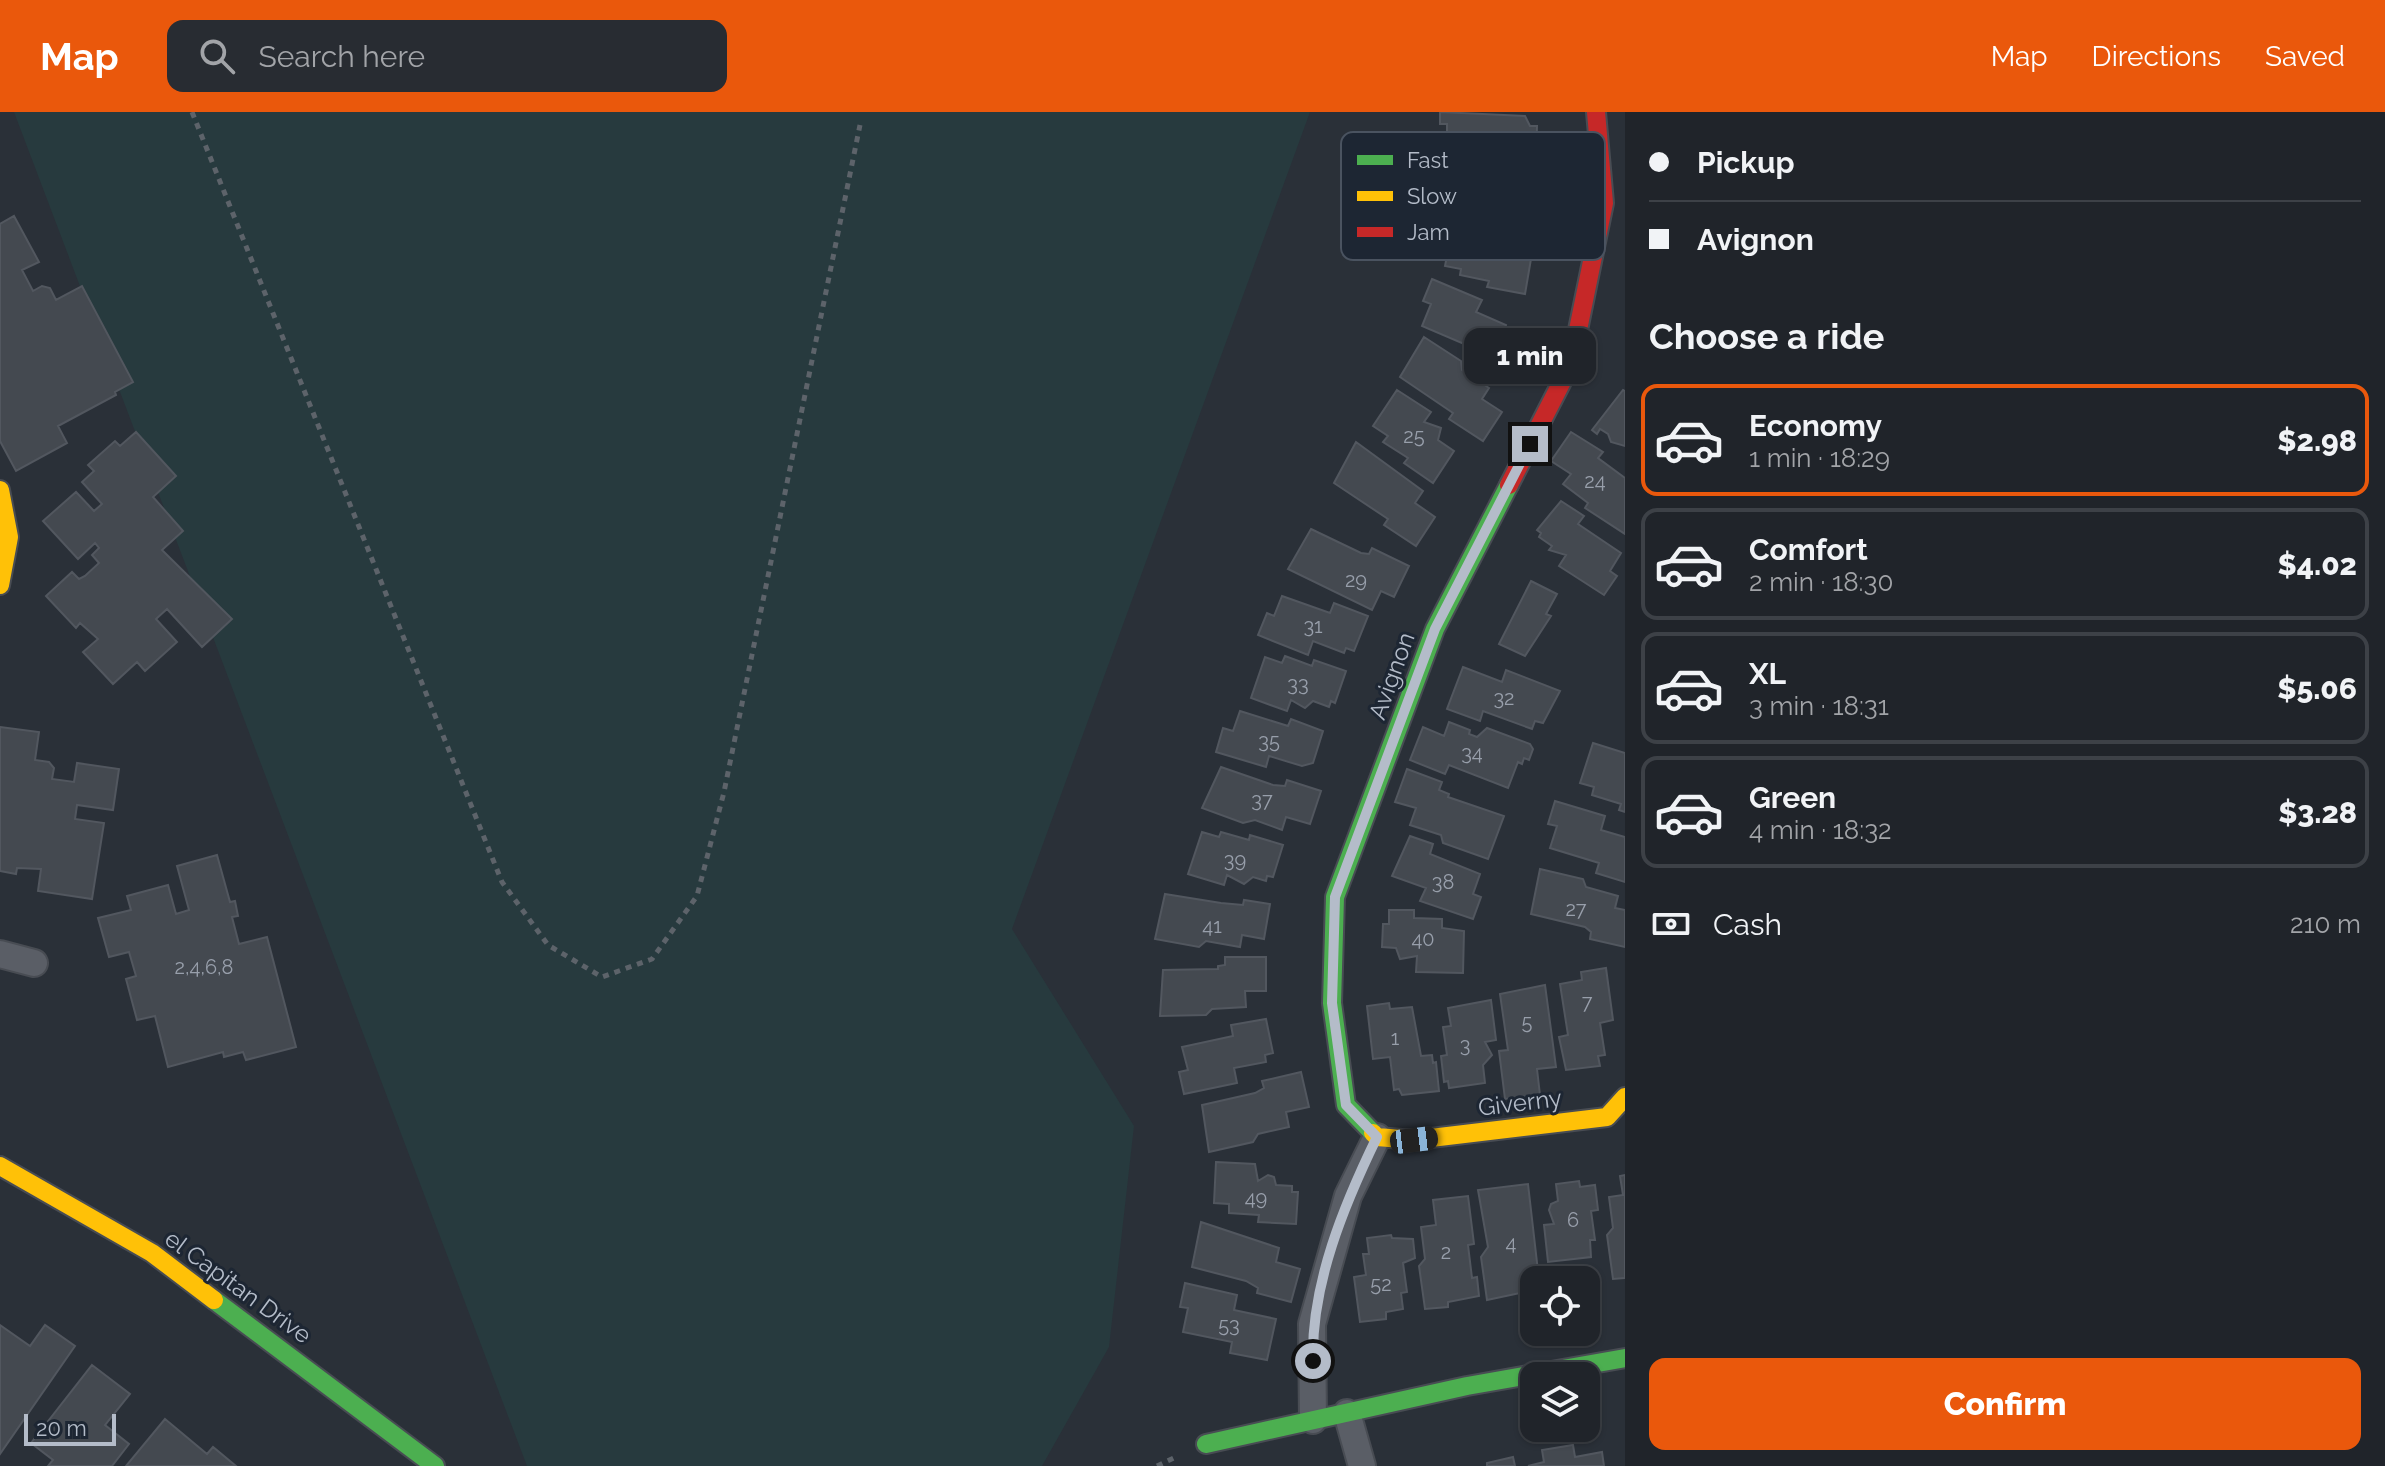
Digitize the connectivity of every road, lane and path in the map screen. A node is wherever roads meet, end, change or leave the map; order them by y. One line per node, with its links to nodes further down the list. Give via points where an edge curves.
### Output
1 (192, 112): 3 (path, via 502,882 548,945 602,977 652,959 697,896 724,792)
2 (1596, 112): 4 (street, Avignon)
3 (860, 125)
4 (1598, 132)
5 (1592, 260): 11 (street, Avignon, via 1571,364 1435,629 1335,897 1332,1003 1346,1105)
6 (0, 490): 7 (street, via 9,551)
7 (0, 585)
8 (0, 954): 9 (street)
9 (34, 963)
10 (1625, 1097): 11 (street, Giverny, via 1607,1117 1414,1140)
11 (1377, 1137): 15 (street, via 1348,1196 1312,1324)
12 (0, 1166): 17 (street, el Capitan Drive, via 152,1253)
13 (1625, 1358): 14 (street)
14 (1347, 1413): 15 (street); 18 (street)
15 (1313, 1420): 16 (street)
16 (1206, 1444)
17 (435, 1466)
18 (1362, 1466)

